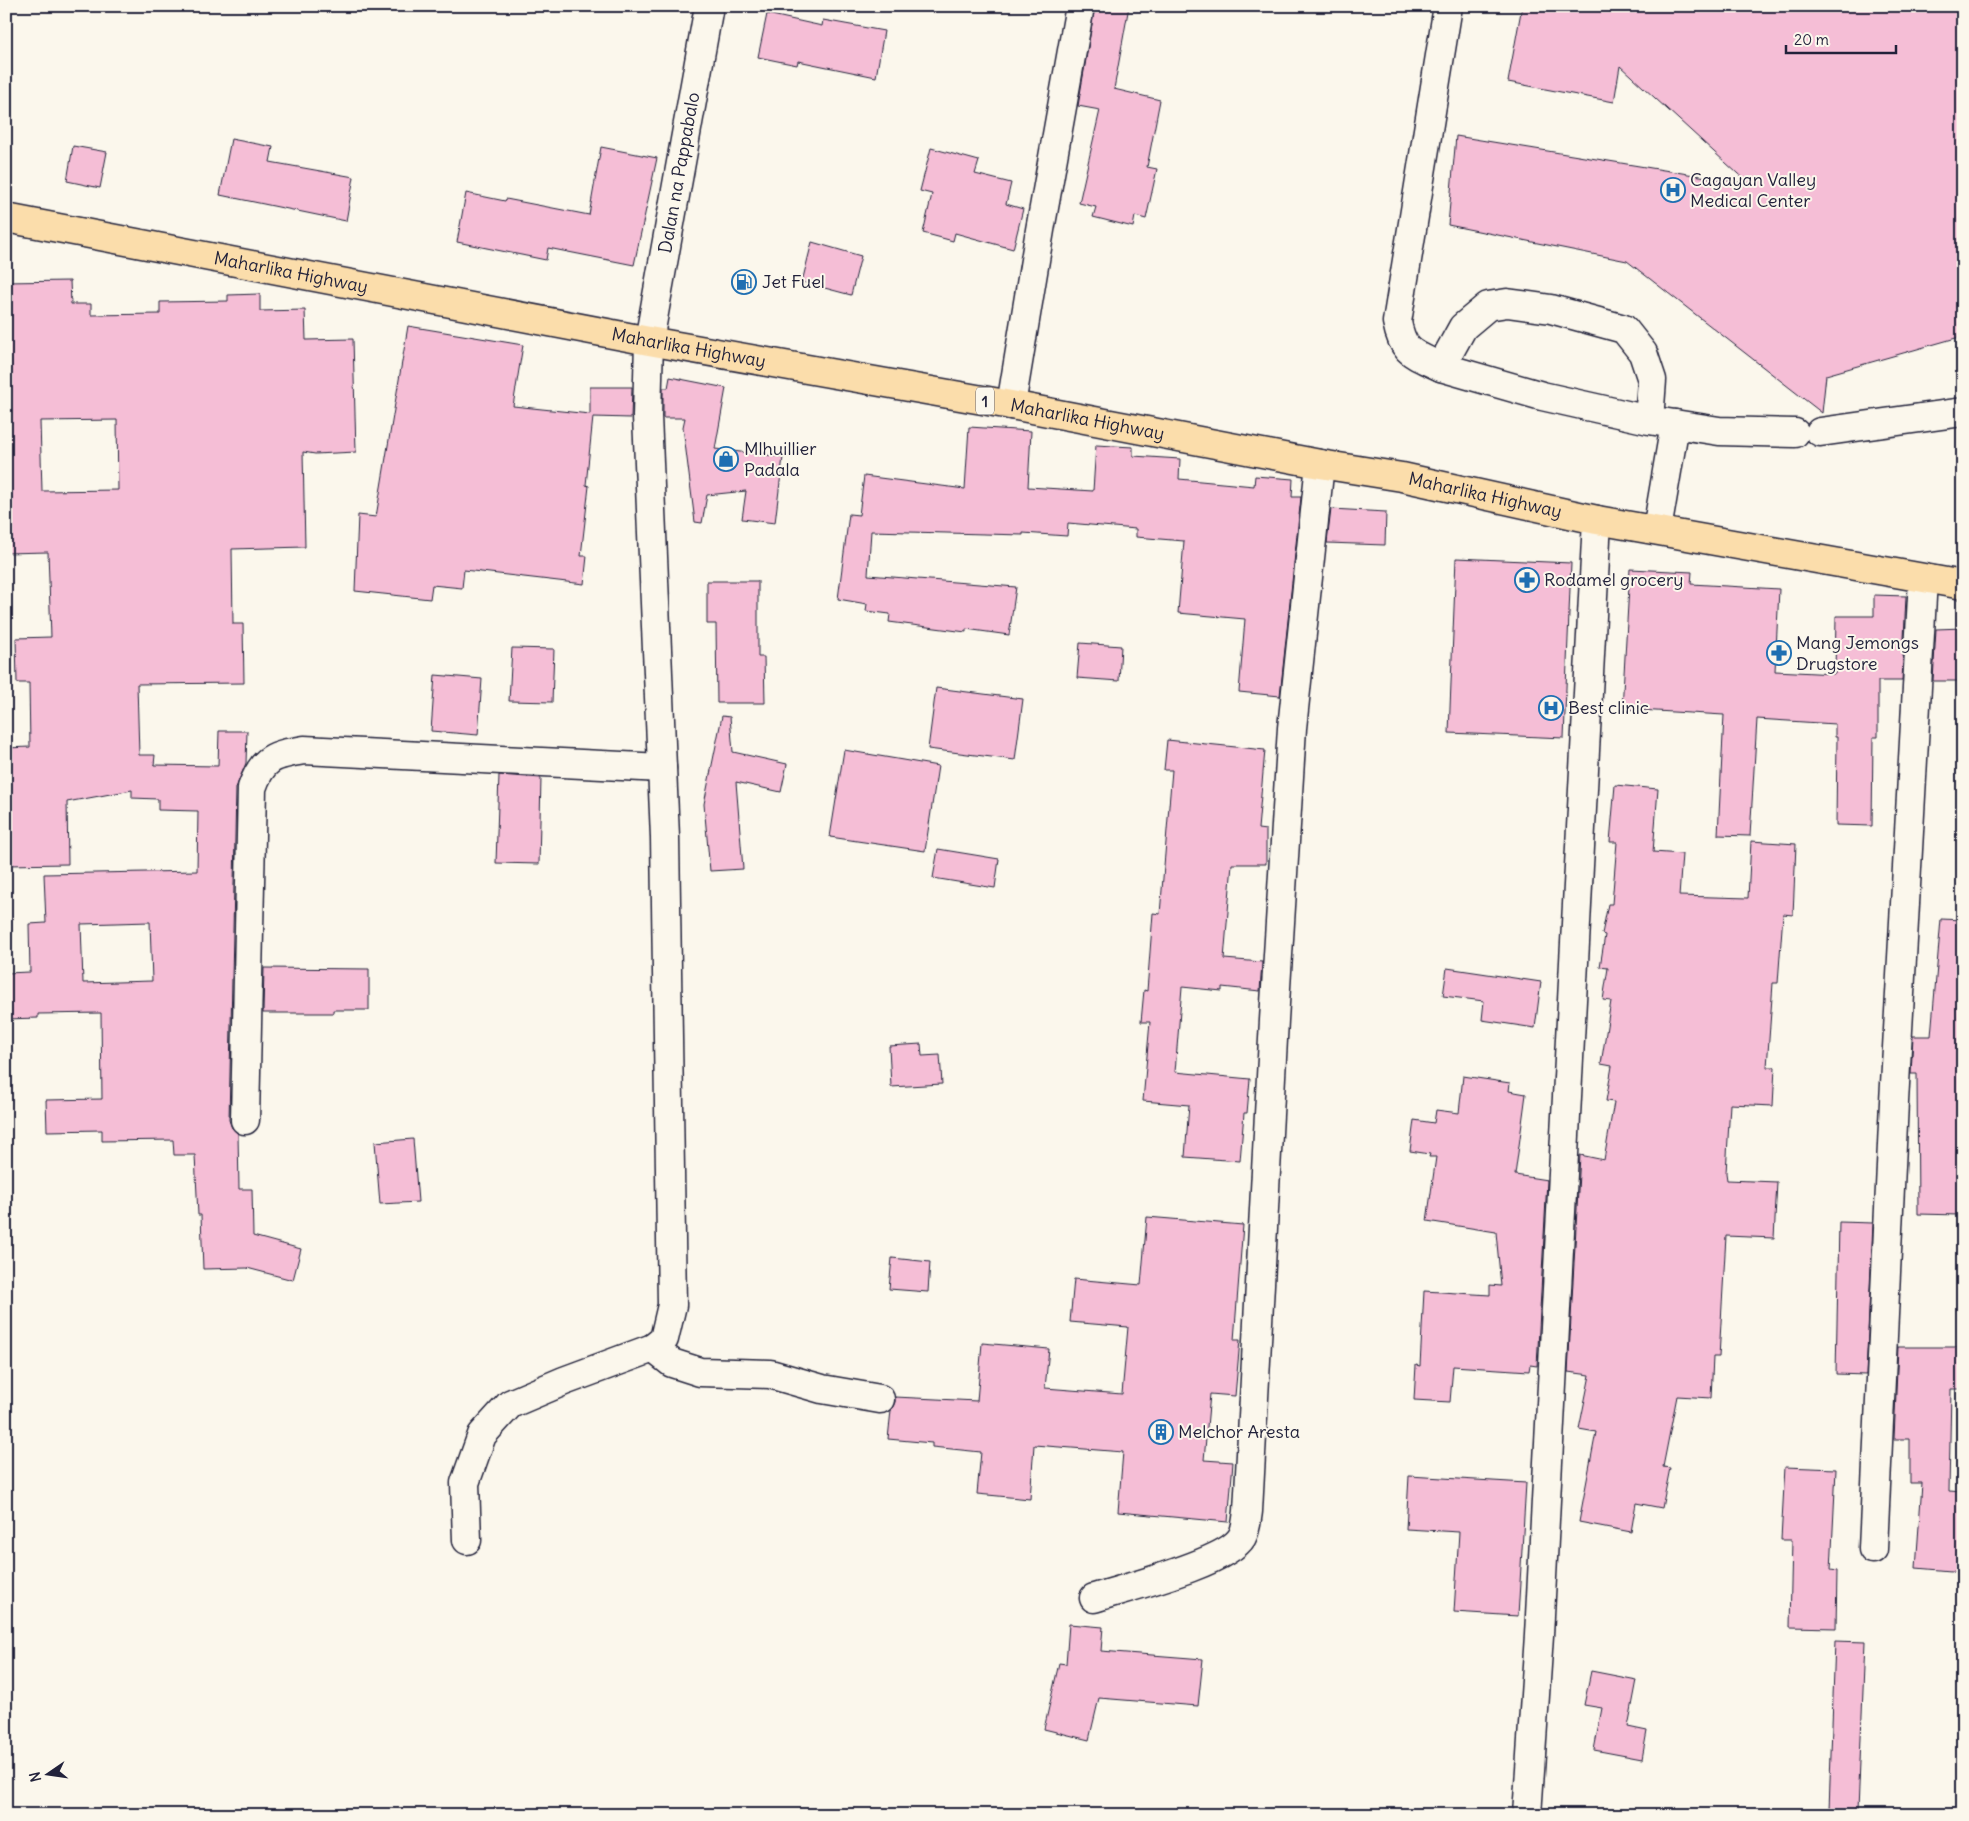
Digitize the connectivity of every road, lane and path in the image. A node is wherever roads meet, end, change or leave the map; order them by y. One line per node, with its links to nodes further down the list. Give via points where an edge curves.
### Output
1 (709, 6): 5 (street, Dalan na Pappabalo)
2 (1080, 6): 7 (street)
3 (1448, 6): 6 (street, via 1397,322 1400,338 1409,351)
4 (6, 218): 5 (highway, Maharlika Highway / 1)
5 (649, 341): 7 (highway, Maharlika Highway / 1); 16 (street, Dalan na Pappabalo, via 647,416)
6 (1441, 367): 9 (street, via 1542,396); 9 (street, via 1463,327 1488,306 1507,303 1551,309 1624,329 1642,353 1652,380)
7 (1011, 406): 11 (highway, Maharlika Highway / 1)
8 (1963, 412): 10 (street, via 1807,433 1719,431)
9 (1649, 420): 10 (street)
10 (1675, 424): 13 (street)
11 (1320, 464): 12 (highway, Maharlika Highway / 1, via 1402,477); 22 (street, via 1292,728 1248,1511 1242,1537 1227,1552 1178,1572)
12 (1597, 520): 13 (highway, Maharlika Highway / 1); 23 (street)
13 (1657, 530): 14 (highway, Maharlika Highway / 1)
14 (1923, 579): 15 (highway, Maharlika Highway / 1); 21 (street)
15 (1963, 585)
16 (662, 768): 17 (street, via 304,750 282,754 268,761 258,772 252,788); 18 (street, Dalan na Pappabalo, via 672,1305 664,1339)
17 (245, 1120)
18 (653, 1348): 19 (street, via 672,1362 700,1372 770,1374 822,1389); 20 (street, via 510,1404 482,1435 465,1483)
19 (880, 1399)
20 (467, 1540)
21 (1873, 1548)
22 (1094, 1598)
23 (1528, 1815)

